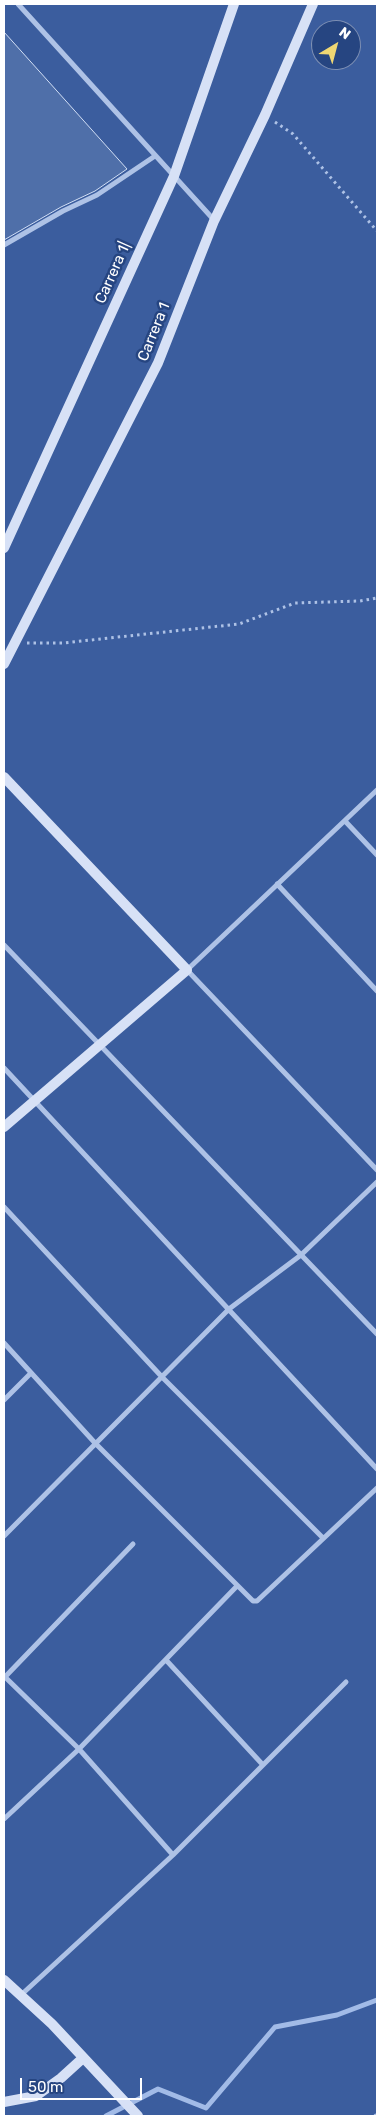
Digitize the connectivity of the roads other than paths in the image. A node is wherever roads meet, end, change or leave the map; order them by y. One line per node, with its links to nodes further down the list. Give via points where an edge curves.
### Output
1 (18, 4): 4 (street)
2 (234, 4): 5 (street, Carrera 1|)
3 (313, 4): 6 (street, Carrera 1, via 265,116)
4 (155, 156): 5 (street); 7 (street, via 97,196 63,211)
5 (174, 176): 6 (street); 8 (street, Carrera 1|)
6 (214, 221): 9 (street, Carrera 1, via 158,364)
7 (4, 245)
8 (4, 548)
9 (4, 664)
10 (4, 777): 16 (street)
11 (377, 790): 12 (street)
12 (345, 821): 13 (street); 14 (street)
13 (377, 855)
14 (277, 884): 16 (street); 17 (street)
15 (4, 945): 18 (street)
16 (187, 970): 18 (street); 22 (street)
17 (377, 991)
18 (100, 1045): 20 (street); 25 (street)
19 (4, 1068): 20 (street)
20 (35, 1100): 21 (street); 26 (street)
21 (4, 1127)
22 (377, 1170)
23 (377, 1182): 25 (street)
24 (4, 1206): 30 (street)
25 (301, 1255): 26 (street); 27 (street)
26 (229, 1309): 30 (street); 33 (street)
27 (377, 1334)
28 (4, 1342): 29 (street)
29 (31, 1373): 31 (street); 32 (street)
30 (162, 1376): 32 (street); 36 (street)
31 (4, 1400)
32 (95, 1443): 35 (street); 38 (street)
33 (377, 1469)
34 (377, 1488): 36 (street)
35 (4, 1536)
36 (323, 1538): 38 (street, via 257,1601 250,1599)
37 (133, 1544): 40 (street)
38 (237, 1586): 39 (street)
39 (166, 1660): 42 (street); 43 (street)
40 (4, 1677): 42 (street)
41 (346, 1682): 43 (street)
42 (79, 1749): 44 (street); 45 (street)
43 (263, 1765): 45 (street)
44 (4, 1819)
45 (173, 1855): 47 (street)
46 (4, 1980): 47 (street)
47 (21, 1995): 48 (street)
48 (83, 2058): 49 (street, via 36,2096); 50 (street)
49 (4, 2102)
50 (138, 2116)

